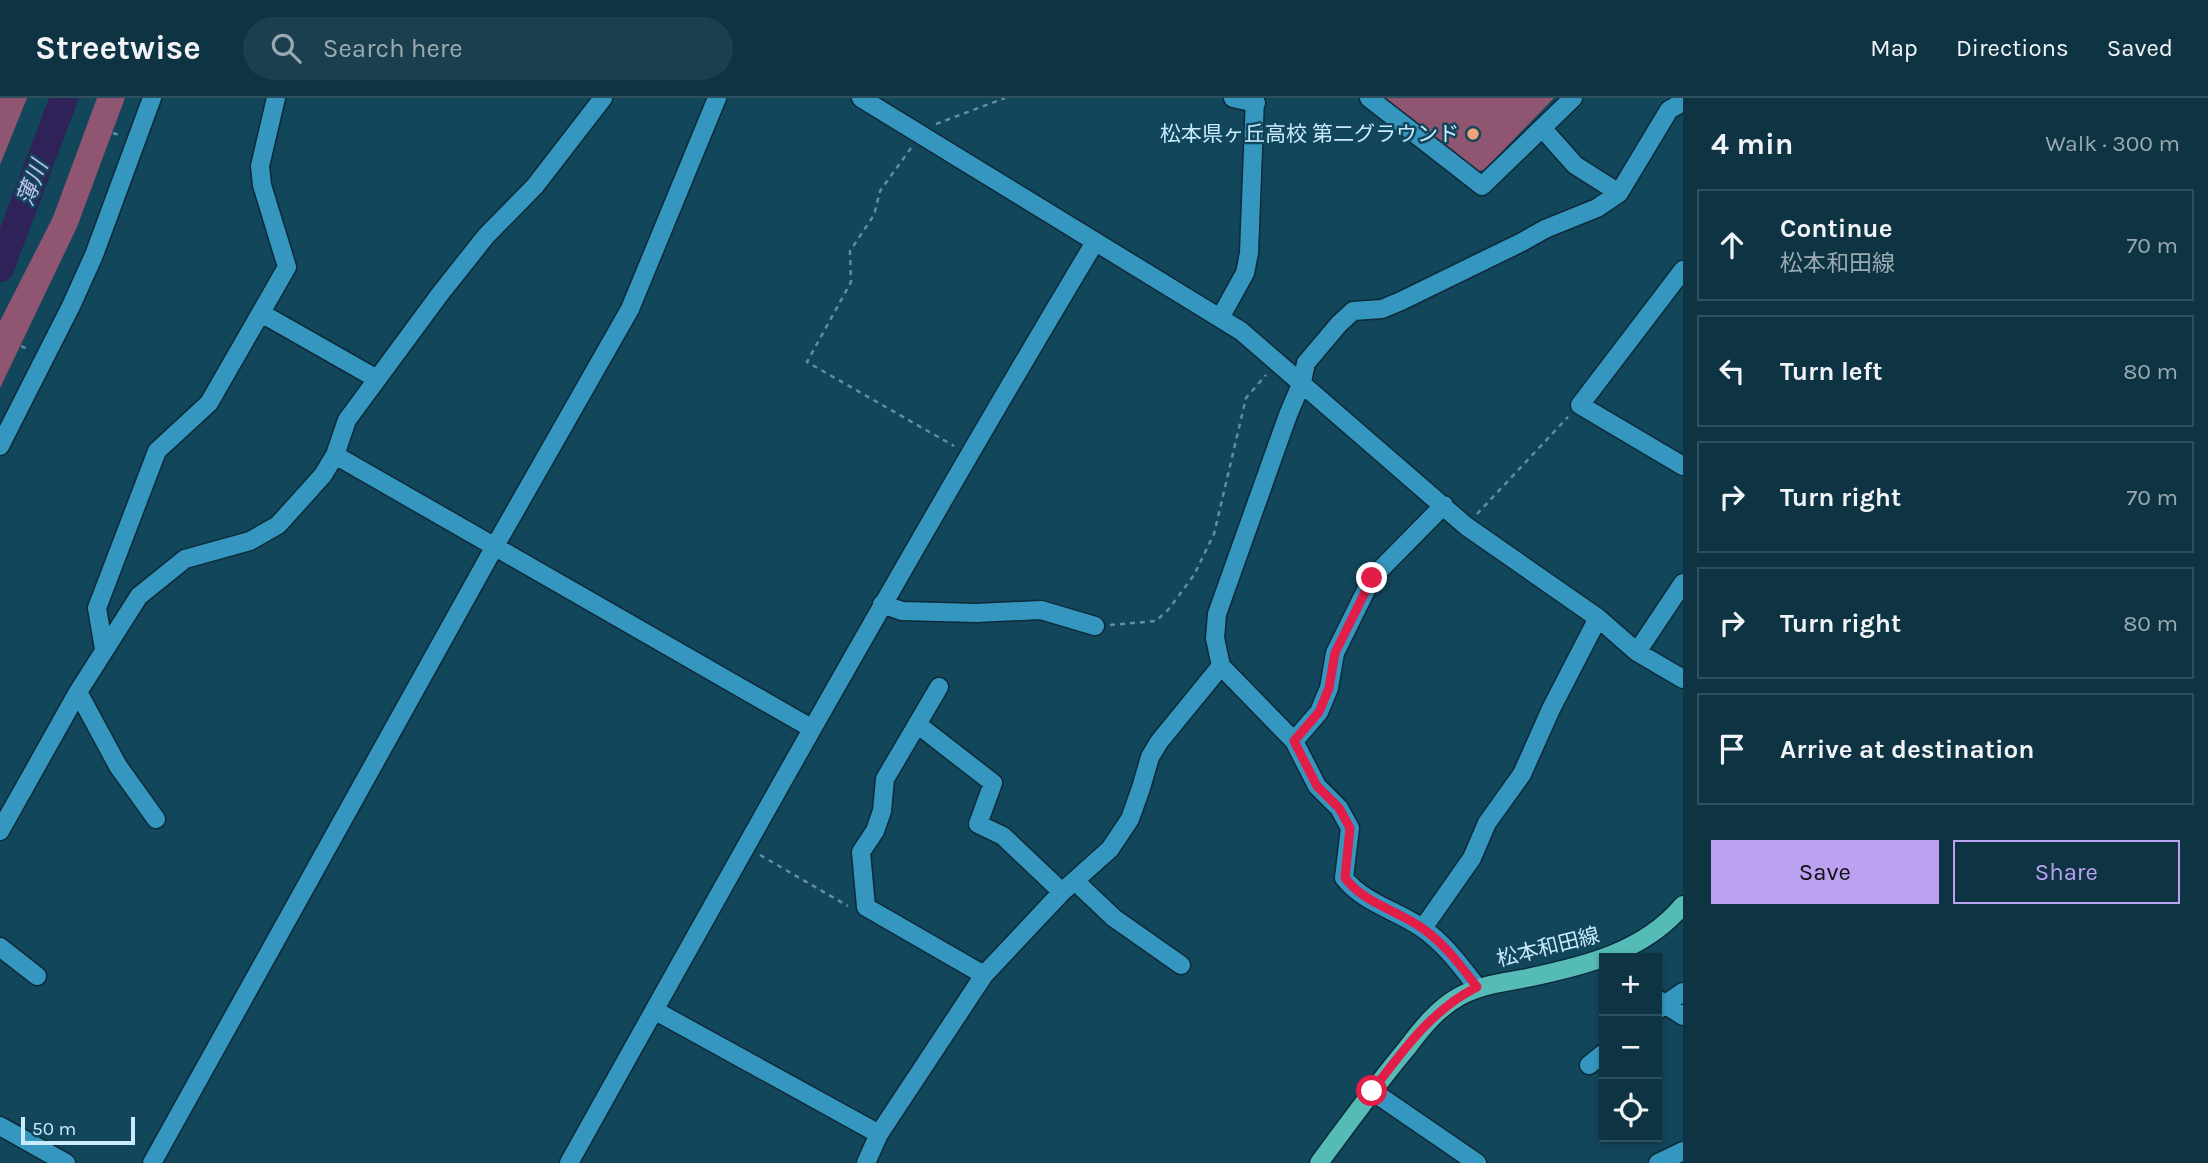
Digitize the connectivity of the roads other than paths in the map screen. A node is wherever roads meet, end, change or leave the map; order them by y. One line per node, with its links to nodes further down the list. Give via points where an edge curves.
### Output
1 (152, 98): 19 (street, via 94,255)
2 (276, 98): 15 (street, via 260,166 287,267)
3 (603, 98): 17 (street, via 535,186 486,236)
4 (717, 98): 23 (street, via 630,309)
5 (861, 98): 13 (street)
6 (1233, 98): 9 (street)
7 (1369, 98): 11 (street, via 1482,186)
8 (1573, 98): 11 (street)
9 (1256, 100): 16 (street, via 1249,253 1245,273)
10 (1683, 102): 12 (street, via 1669,110)
11 (1543, 129): 12 (street, via 1575,165)
12 (1619, 193): 18 (street, via 1597,208 1545,229 1409,298 1382,309 1353,311 1306,363)
13 (1095, 242): 16 (street); 25 (street)
14 (1683, 270): 21 (street, via 1580,405)
15 (261, 313): 17 (street); 28 (street, via 209,403 158,451 97,608)
16 (1220, 317): 18 (street)
17 (377, 379): 20 (street, via 347,420)
18 (1302, 382): 22 (street); 30 (street, via 1217,614 1214,638)
19 (0, 446)
20 (335, 455): 23 (street); 28 (street, via 278,525 250,541 198,554 169,569 139,596)
21 (1683, 466)
22 (1444, 505): 26 (street, via 1466,526); 36 (street, via 1372,578 1335,653 1319,712)
23 (495, 546): 35 (street); 61 (street)
24 (1683, 583): 29 (street)
25 (883, 604): 27 (street, via 902,611 975,614 1041,610); 35 (street)
26 (1598, 618): 29 (street); 41 (street, via 1522,774)
27 (1095, 626)
28 (104, 649): 33 (street)
29 (1637, 652): 31 (street)
30 (1221, 666): 36 (street); 39 (street, via 1159,742 1129,819 1110,849)
31 (1683, 679)
32 (939, 687): 34 (street)
33 (78, 692): 37 (street, via 118,766); 38 (street)
34 (917, 724): 39 (street, via 993,783 978,824 1003,836); 46 (street, via 885,779 882,811 862,852 866,907)
35 (811, 729): 52 (street)
36 (1294, 741): 41 (street, via 1317,786 1339,808 1350,828 1345,878 1355,891)
37 (156, 819)
38 (0, 831)
39 (1069, 886): 45 (street); 46 (street)
40 (1683, 905): 43 (main road, 松本和田線, via 1660,930)
41 (1423, 928): 48 (street)
42 (0, 947): 47 (street)
43 (1618, 953)
44 (1599, 960): 48 (main road, 松本和田線)
45 (1181, 965)
46 (985, 975): 58 (street)
47 (37, 976)
48 (1477, 987): 56 (main road, 松本和田線, via 1433,1016)
49 (1683, 992): 50 (street)
50 (1662, 1002)
51 (1662, 1006): 53 (street)
52 (654, 1010): 58 (street); 62 (street)
53 (1683, 1016)
54 (1599, 1056): 55 (street)
55 (1589, 1065)
56 (1372, 1091): 64 (main road, 松本和田線); 65 (street)
57 (0, 1126): 60 (street)
58 (879, 1134): 63 (street)
59 (1683, 1151): 66 (street)
60 (66, 1163)
61 (152, 1163)
62 (569, 1163)
63 (866, 1163)
64 (1320, 1163)
65 (1477, 1163)
66 (1658, 1163)

